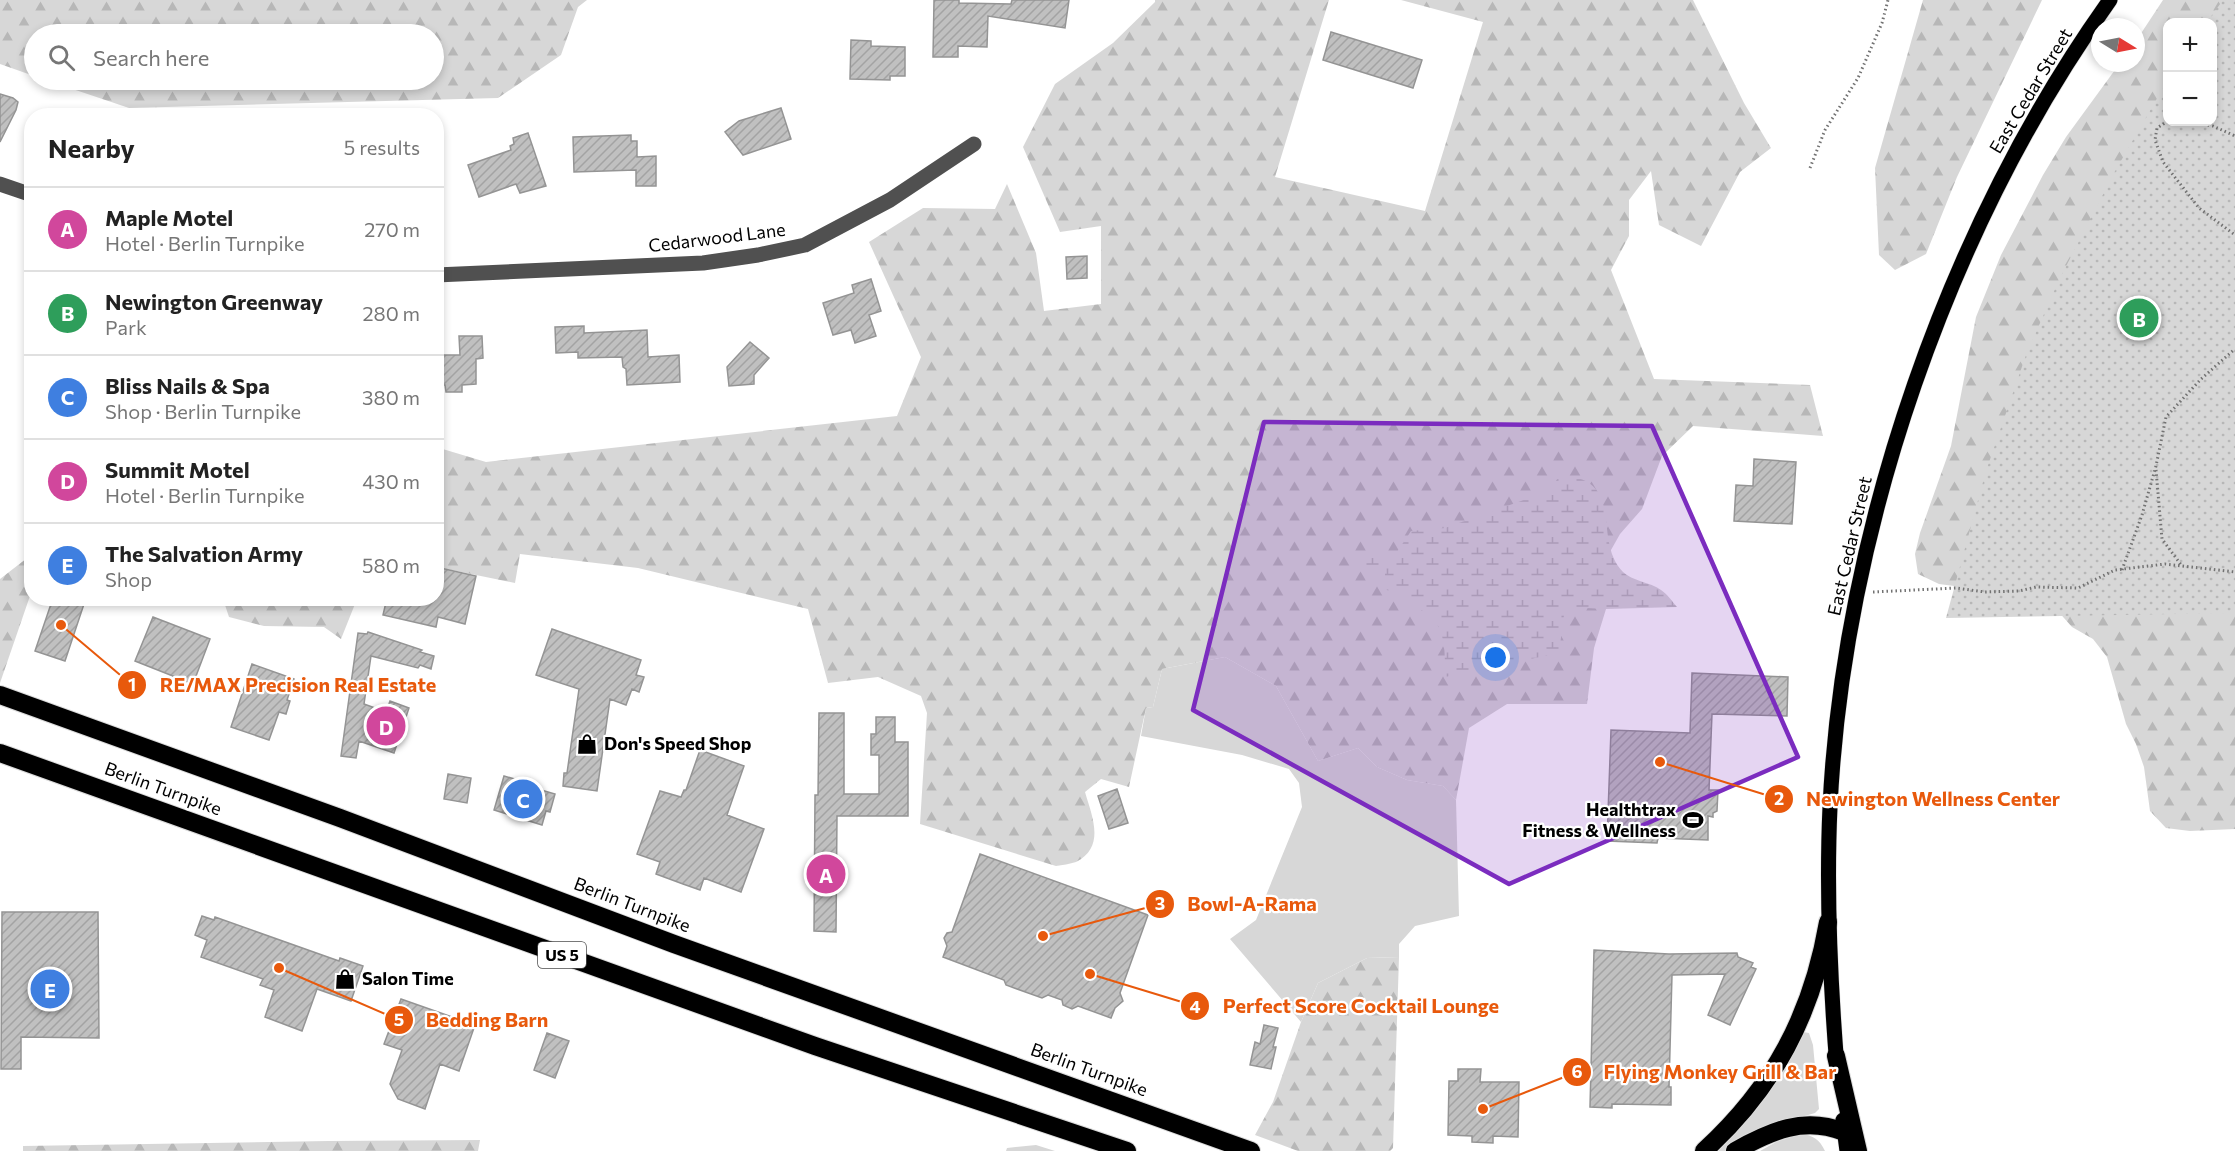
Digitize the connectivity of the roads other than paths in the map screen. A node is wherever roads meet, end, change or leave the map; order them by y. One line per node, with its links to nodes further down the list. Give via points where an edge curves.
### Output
1 (2110, 0): 8 (main road, East Cedar Street, via 2028,130 1995,194 1951,290 1908,402 1876,513 1841,687 1829,816)
2 (974, 144): 5 (street, Cedarwood Lane, via 890,200 805,245 703,263)
3 (0, 184): 4 (street)
4 (24, 192)
5 (444, 275)
6 (1, 701): 12 (highway, Berlin Turnpike, via 340,819 674,944)
7 (0, 753): 11 (highway, Berlin Turnpike / US 5, via 804,1042)
8 (1828, 922): 9 (main road, East Cedar Street); 13 (highway, via 1808,1003 1786,1049 1740,1115)
9 (1836, 1056): 10 (main road, East Cedar Street); 16 (highway)
10 (1844, 1132): 14 (highway, via 1828,1125 1793,1126); 15 (main road, East Cedar Street)
11 (1127, 1151)
12 (1251, 1151)
13 (1704, 1151)
14 (1734, 1151)
15 (1847, 1151)
16 (1858, 1151)

